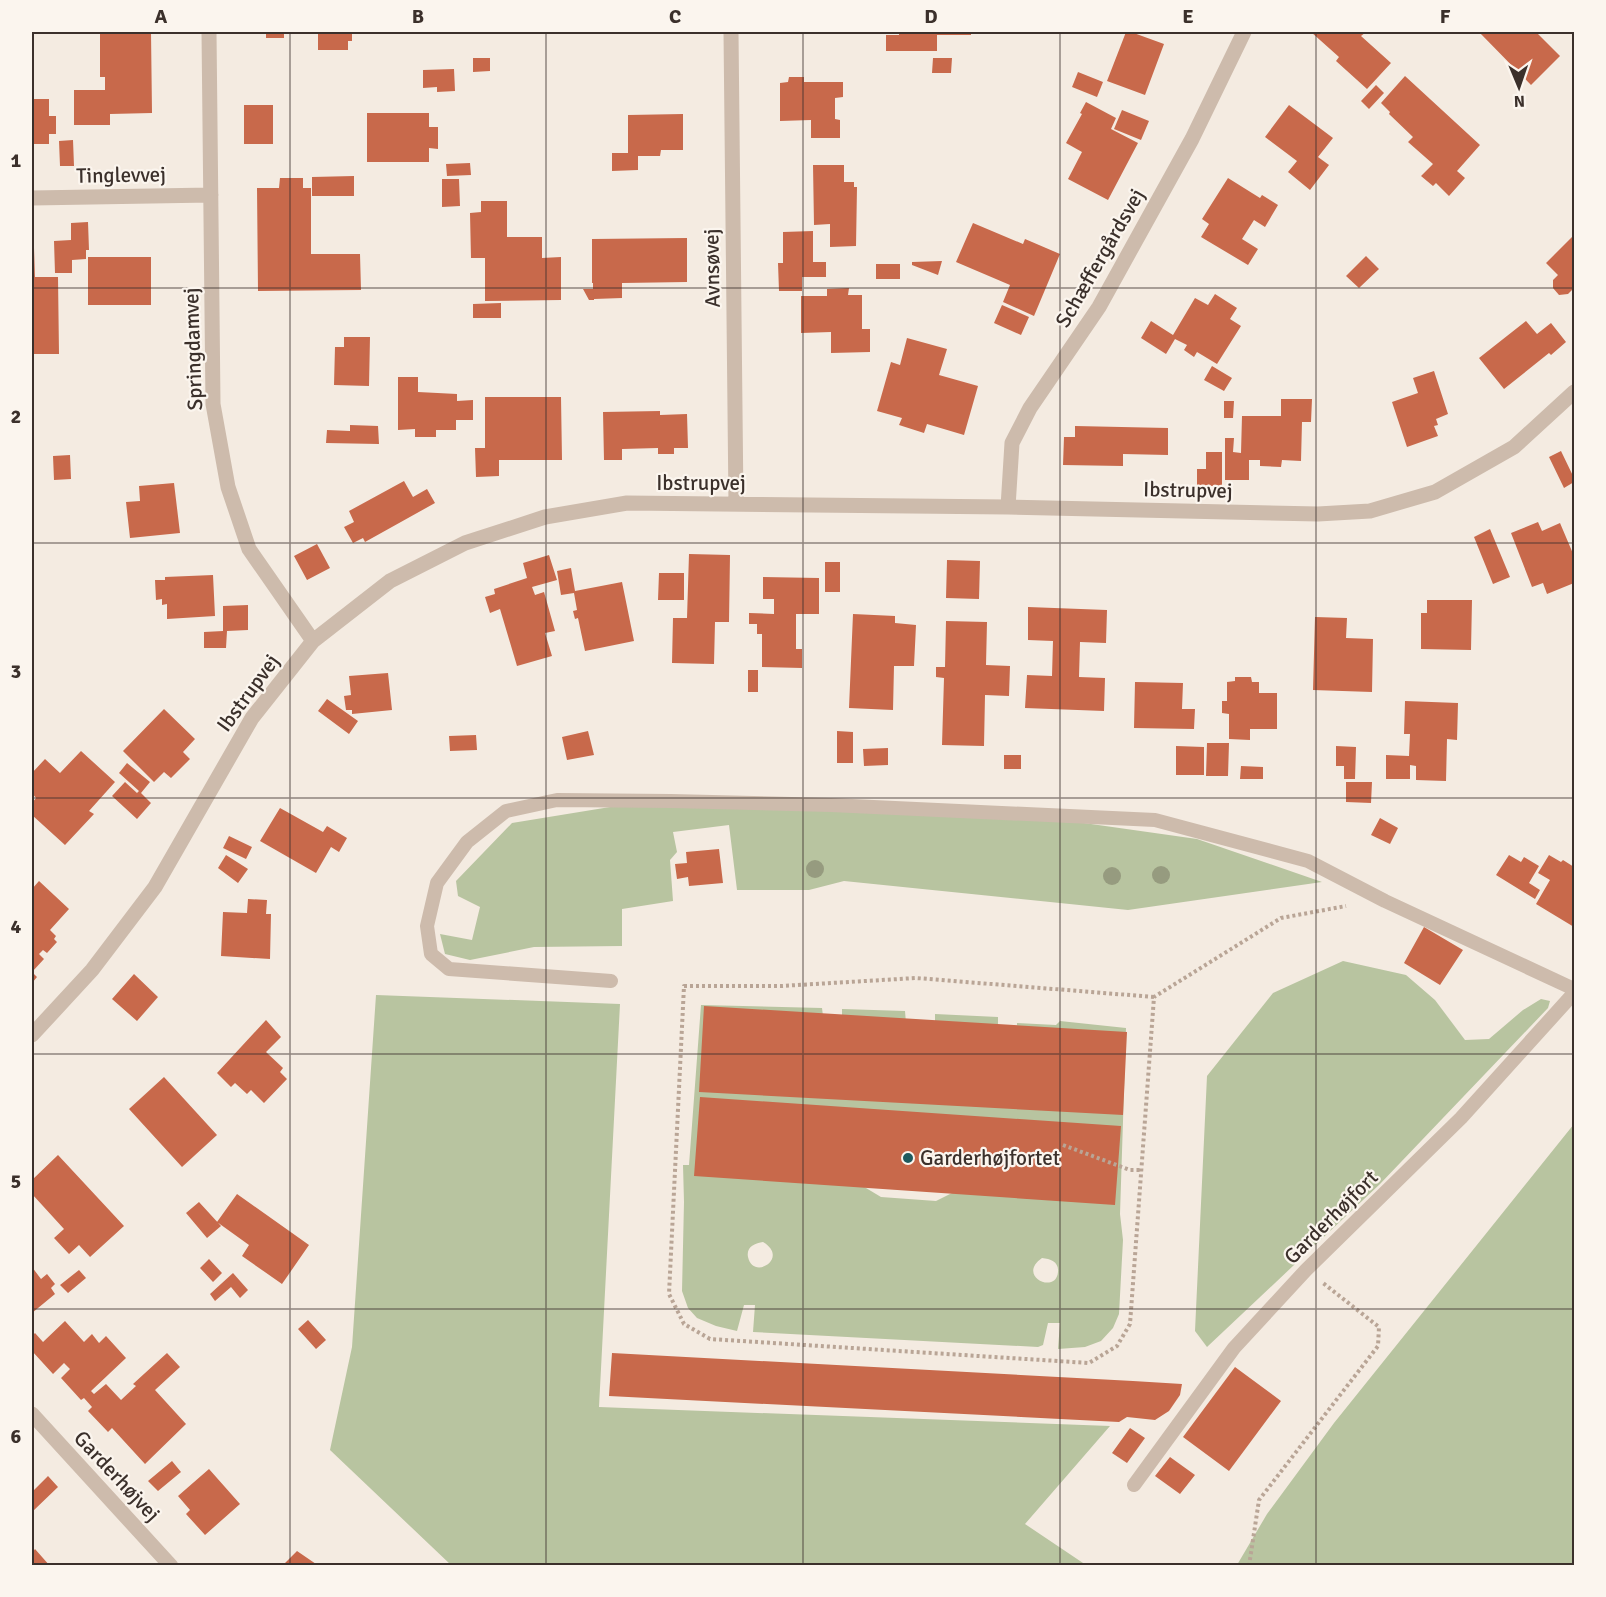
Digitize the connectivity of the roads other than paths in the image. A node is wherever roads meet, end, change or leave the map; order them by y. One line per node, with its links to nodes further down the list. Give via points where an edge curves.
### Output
1 (209, 32): 4 (street, Springdamvej)
2 (731, 32): 7 (street, Avnsøvej)
3 (1244, 32): 8 (street, Schæffergårdsvej, via 1192,139 1099,307 1030,408 1012,443)
4 (211, 195): 5 (street, Tinglevvej); 9 (street, Springdamvej, via 213,404 228,487 249,549)
5 (32, 198)
6 (1575, 392): 8 (street, Ibstrupvej, via 1514,447 1435,492 1370,512)
7 (736, 504): 8 (street, Ibstrupvej); 9 (street, Ibstrupvej, via 627,503 545,517 465,543 390,581)
8 (1008, 507)
9 (313, 641): 12 (street, Ibstrupvej, via 252,718 155,887 92,970)
10 (611, 981): 11 (lane, via 449,969 431,954 427,926 437,883 467,842 506,811 557,800 831,805 1155,820 1308,861)
11 (1575, 991): 14 (lane, Garderhøjfort, via 1461,1119 1306,1270 1234,1348)
12 (32, 1035)
13 (32, 1414): 15 (street, Garderhøjvej)
14 (1134, 1485)
15 (171, 1566)

